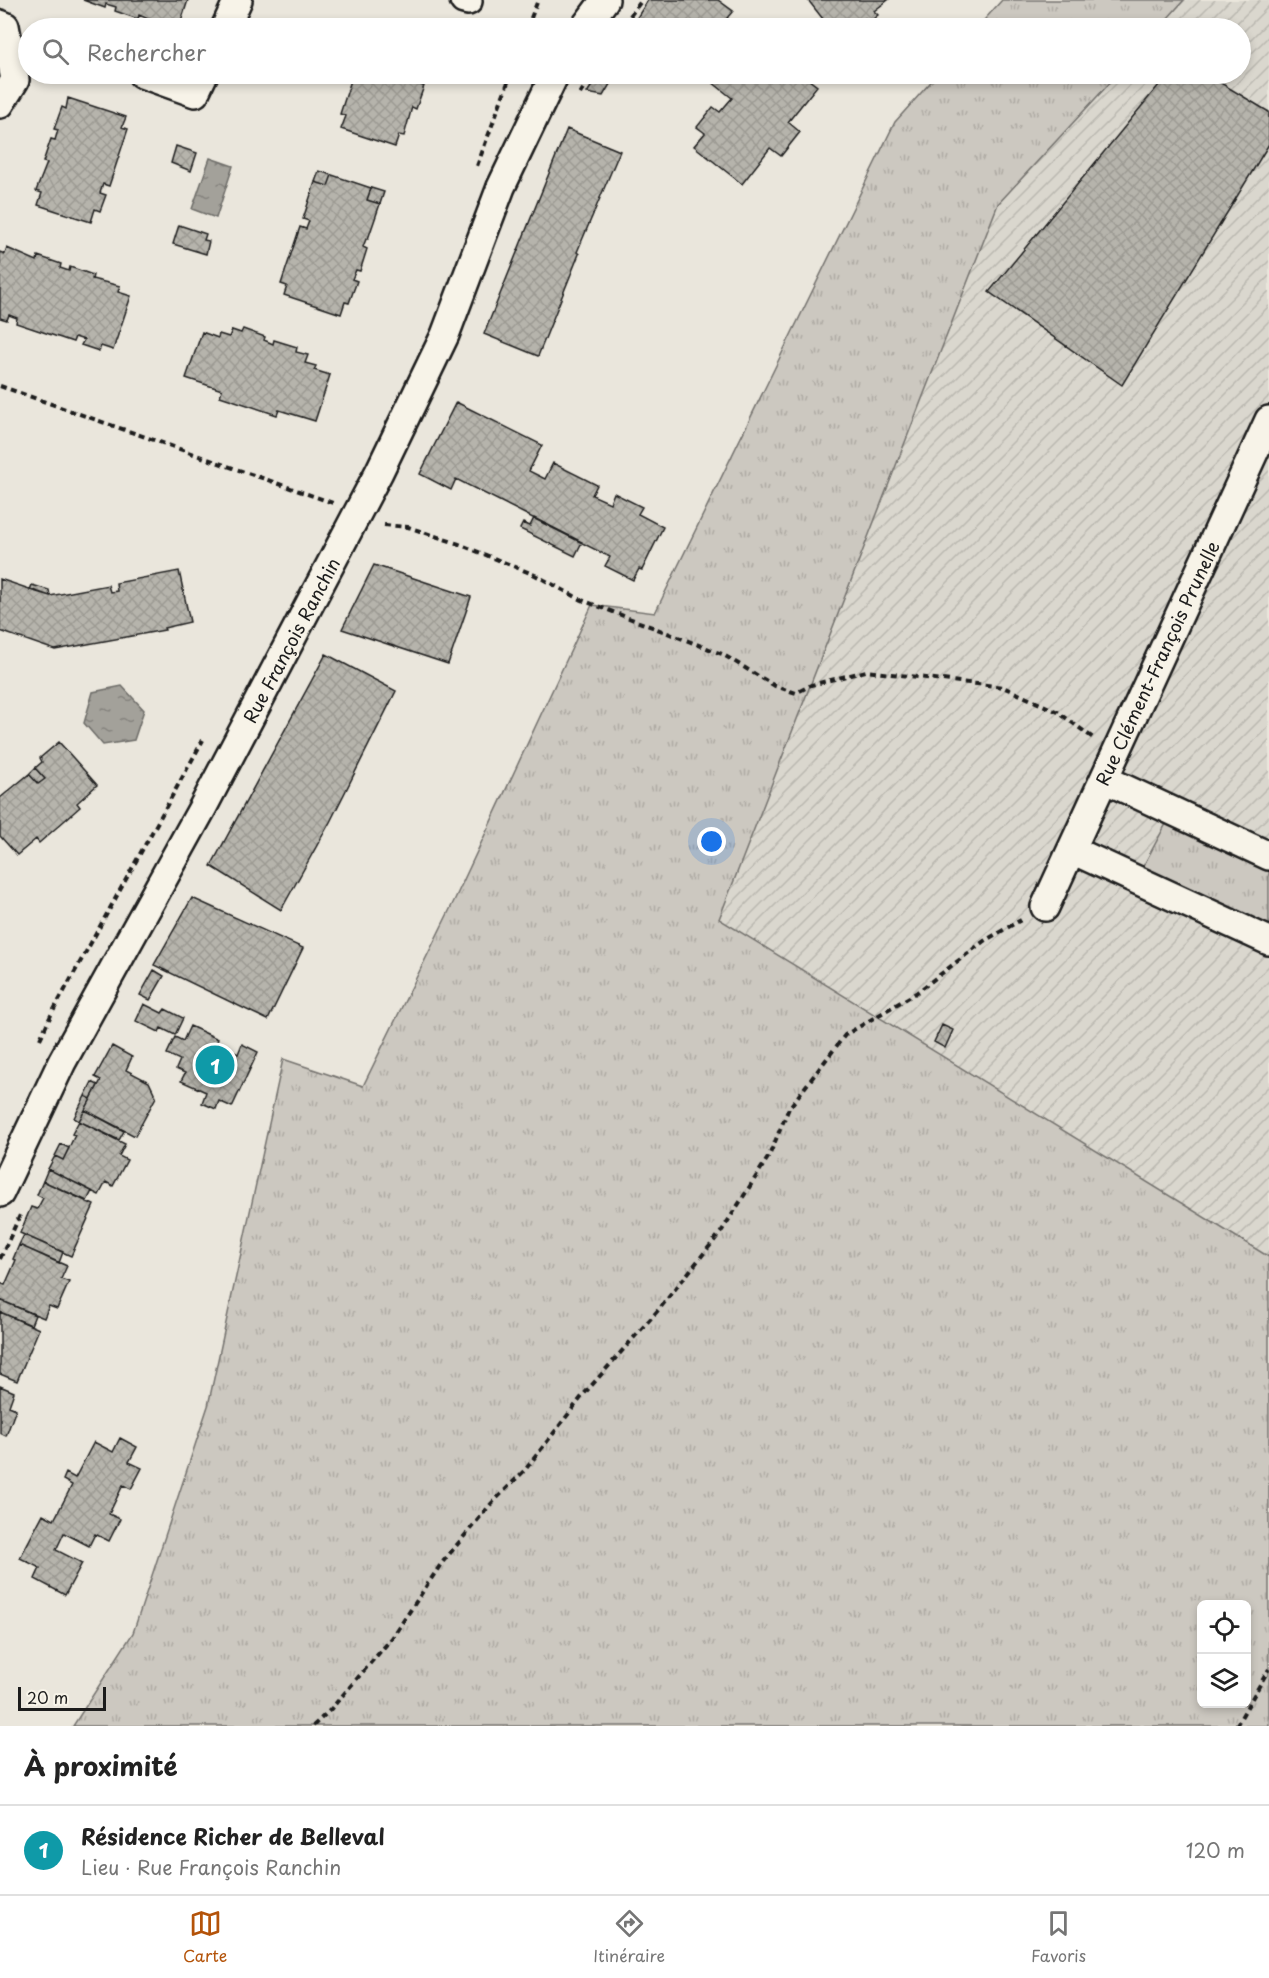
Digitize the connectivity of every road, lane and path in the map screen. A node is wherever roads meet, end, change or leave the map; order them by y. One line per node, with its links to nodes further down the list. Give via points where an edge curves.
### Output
1 (238, 0): 4 (street)
2 (538, 0): 5 (path)
3 (605, 0): 6 (street)
4 (230, 18)
5 (531, 18)
6 (592, 18)
7 (11, 28): 12 (street, via 15,80)
8 (170, 84): 9 (street, via 195,93)
9 (199, 84)
10 (507, 84): 13 (path)
11 (550, 84): 16 (street, Rue François Ranchin, via 501,187 446,335)
12 (0, 104)
13 (475, 171)
14 (0, 386): 16 (path)
15 (1269, 420): 19 (street, Rue Clément-François Prunelle)
16 (346, 508): 17 (path); 19 (path, via 382,525 408,527 535,575 582,600 722,654 775,686 796,693 811,685 866,671 1003,687 1058,712); 25 (street, Rue François Ranchin, via 198,817 62,1062)
17 (328, 514)
18 (207, 733): 24 (path)
19 (1110, 767): 20 (street, Rue Clément-François Prunelle); 21 (street)
20 (1072, 850): 22 (street, Rue Clément-François Prunelle); 23 (street)
21 (1269, 856)
22 (1045, 907): 27 (path, via 984,941 916,993 845,1035 789,1108 769,1156 721,1232 525,1470 441,1564 392,1638)
23 (1269, 941)
24 (36, 1047)
25 (0, 1193)
26 (1269, 1669): 28 (path)
27 (313, 1726)
28 (1236, 1726)

